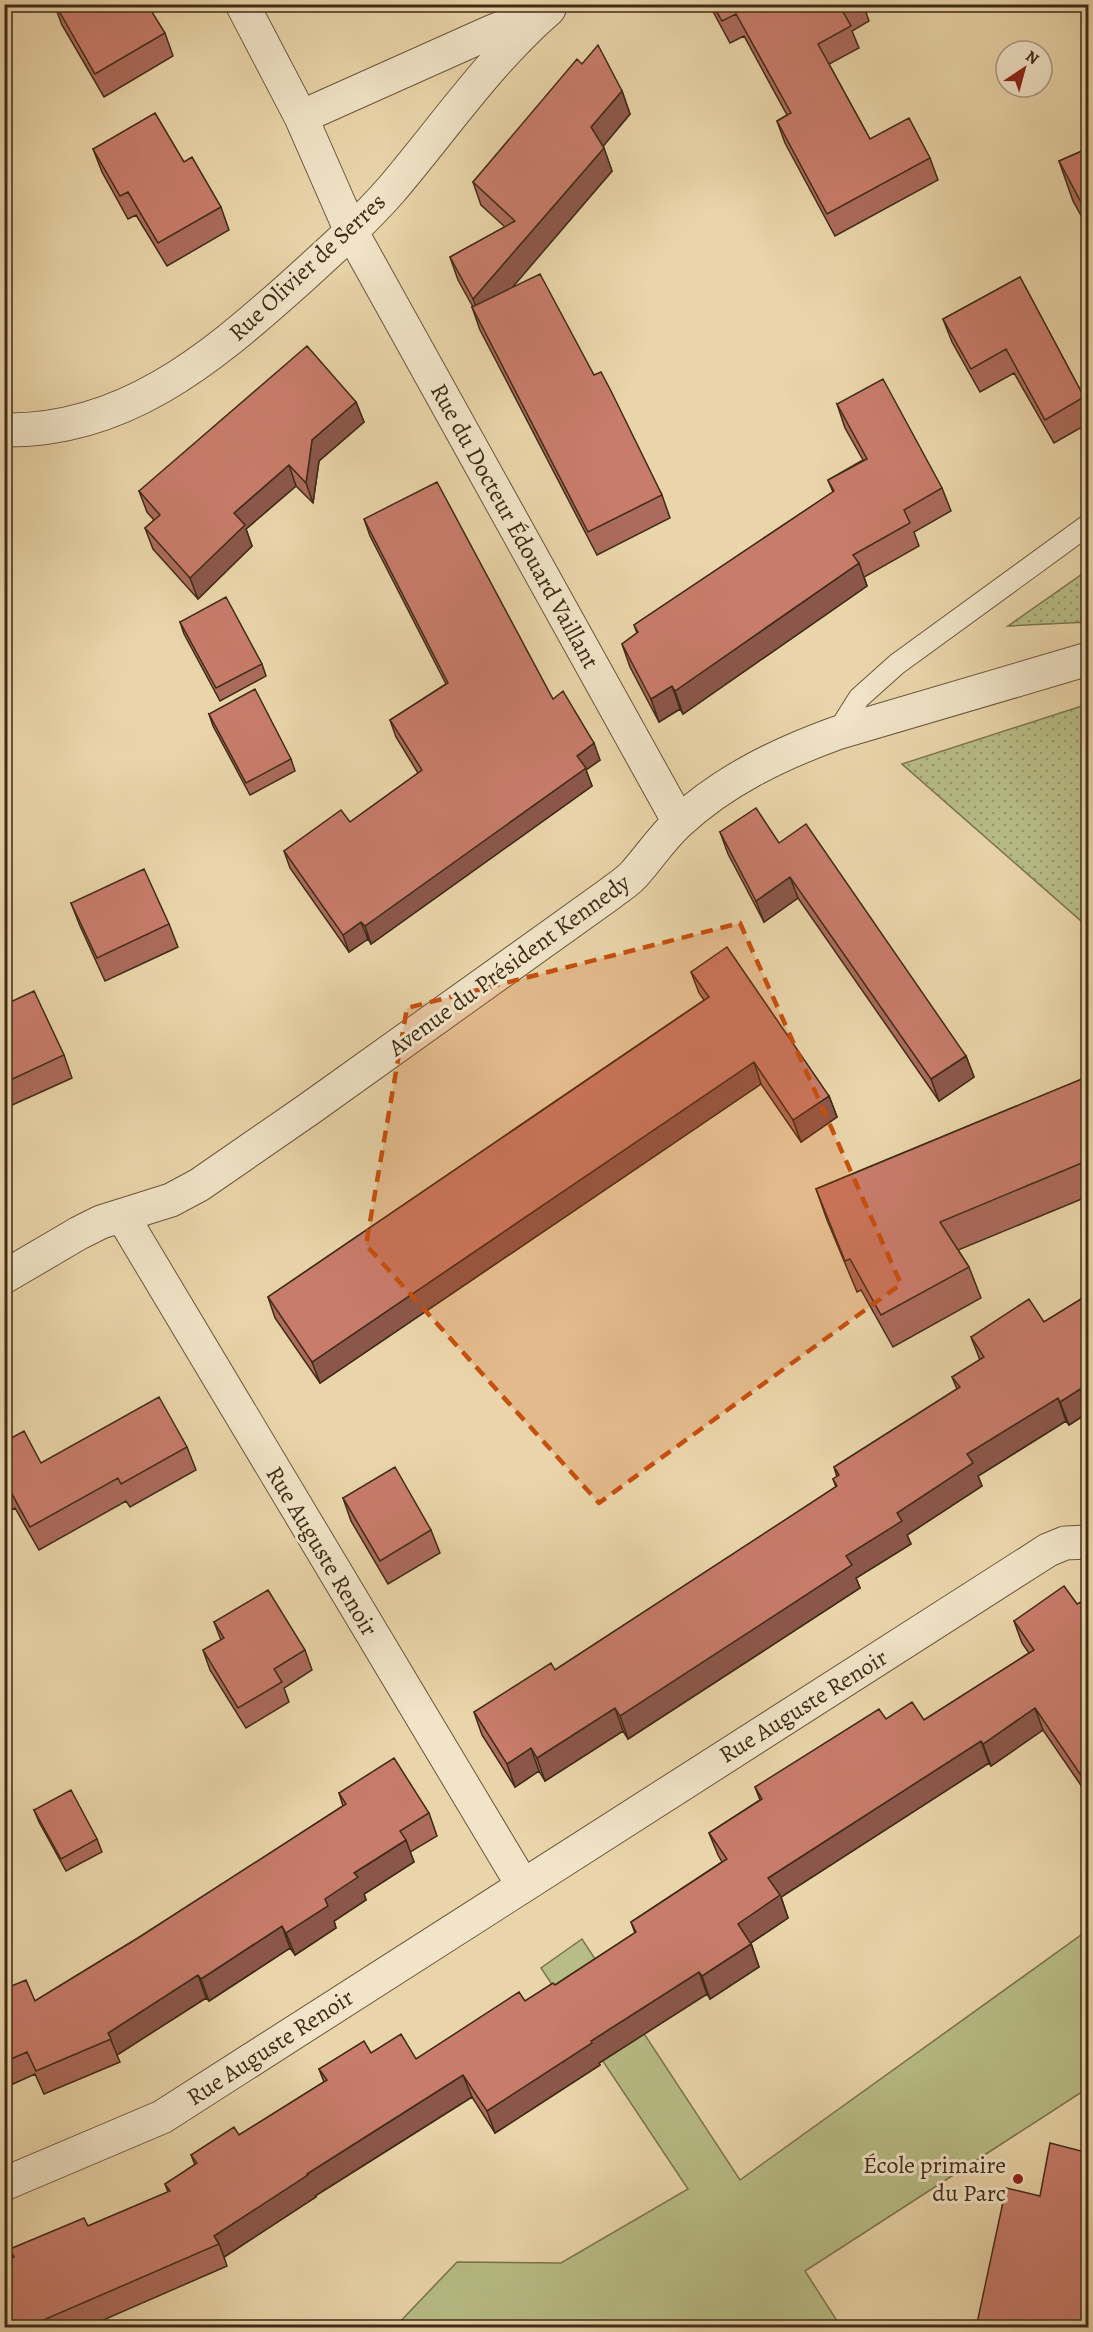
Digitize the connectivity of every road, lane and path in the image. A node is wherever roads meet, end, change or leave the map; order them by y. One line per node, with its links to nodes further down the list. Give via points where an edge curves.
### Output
1 (242, 4): 3 (street, Rue du Docteur Édouard Vaillant)
2 (553, 7): 3 (street, Rue Olivier de Serres); 4 (street, Rue Olivier de Serres, via 498,58 390,191)
3 (301, 117): 4 (street, Rue du Docteur Édouard Vaillant)
4 (351, 231): 5 (street, Rue Olivier de Serres, via 234,336 141,399 81,421 48,428); 9 (street, Rue du Docteur Édouard Vaillant)
5 (4, 430)
6 (1089, 525): 8 (lane, via 897,664 859,698)
7 (1089, 659): 8 (street, Avenue du Président Kennedy)
8 (837, 733): 9 (street, Avenue du Président Kennedy, via 742,775)
9 (679, 822): 10 (street, Avenue du Président Kennedy, via 635,874 309,1109 199,1185)
10 (123, 1217): 11 (street, Avenue du Président Kennedy, via 79,1233); 13 (street, Rue Auguste Renoir)
11 (4, 1277)
12 (1089, 1542): 13 (street, Rue Auguste Renoir, via 1065,1543 1048,1550)
13 (522, 1884): 14 (street, Rue Auguste Renoir, via 162,2116)
14 (4, 2184)

